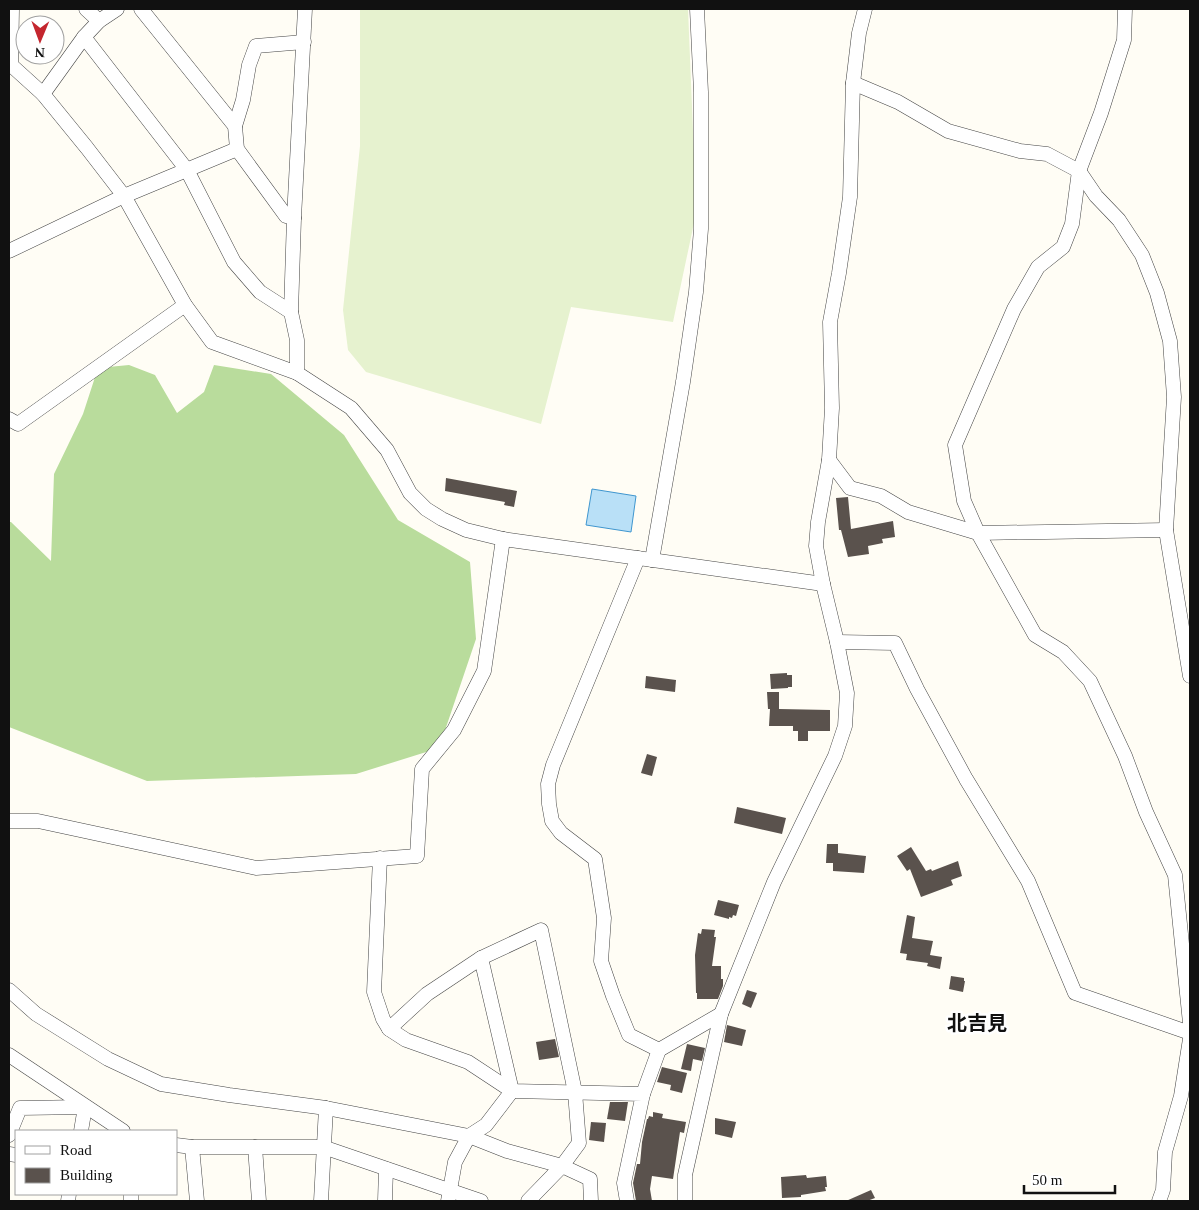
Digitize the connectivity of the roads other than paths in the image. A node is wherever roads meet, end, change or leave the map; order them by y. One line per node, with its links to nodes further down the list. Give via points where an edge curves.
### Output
1 (12, 9): 13 (street, via 11,66)
2 (86, 9): 9 (street)
3 (117, 9): 9 (street)
4 (141, 9): 14 (street)
5 (304, 9): 11 (street)
6 (697, 9): 30 (street, via 701,229 696,292)
7 (864, 9): 12 (street)
8 (1125, 9): 17 (street, via 1124,40)
9 (98, 21): 10 (street)
10 (84, 36): 13 (street); 16 (street)
11 (304, 42): 14 (street, via 256,46); 19 (street)
12 (854, 83): 17 (street, via 898,102 948,131 1020,151 1047,154); 25 (street, via 850,197 830,322 832,408)
13 (43, 94): 18 (street)
14 (235, 126): 15 (street)
15 (237, 148): 16 (street); 19 (street, via 286,216)
16 (187, 170): 18 (street); 22 (street, via 234,262 260,292)
17 (1079, 171): 26 (street, via 1096,196 1119,220 1142,255 1170,341 1174,397); 27 (street, via 1072,224 1064,247 1038,267 1014,309 955,445 964,501)
18 (124, 196): 20 (street); 21 (street)
19 (294, 218): 22 (street)
20 (9, 251)
21 (185, 305): 23 (street, via 212,342); 24 (street, via 18,424)
22 (292, 312): 23 (street, via 297,340)
23 (297, 372): 28 (street, via 351,408 387,450 410,493 426,509 466,530)
24 (9, 419)
25 (829, 460): 27 (street, via 850,488 881,496 908,512); 31 (street, via 816,546)
26 (1166, 530): 27 (street); 33 (street)
27 (978, 533): 39 (street, via 1035,635 1063,652 1090,681 1125,756 1175,875)
28 (503, 539): 29 (street); 35 (street, via 484,671 454,730 422,769 417,856)
29 (638, 558): 30 (street); 43 (street, via 548,784 552,821 561,833 596,859 604,918 601,961 629,1035)
30 (652, 560): 31 (street)
31 (823, 584): 32 (street)
32 (837, 642): 38 (street, via 847,693 845,726 836,756 774,882); 41 (street, via 895,643 966,779 1028,881 1075,993)
33 (1190, 676)
34 (9, 821): 35 (street, via 38,821 256,868)
35 (380, 858): 40 (street, via 374,992)
36 (481, 958): 40 (street, via 427,994); 45 (street); 46 (street, via 541,930)
37 (9, 990): 49 (street, via 36,1014 108,1059 161,1084)
38 (721, 1014): 43 (street); 69 (street, via 685,1175)
39 (1190, 1023)
40 (389, 1029): 45 (street, via 406,1040 468,1062)
41 (1190, 1033)
42 (1190, 1039): 70 (street, via 1181,1096 1165,1152 1164,1190)
43 (659, 1050): 47 (street)
44 (9, 1055): 48 (street)
45 (512, 1091): 46 (street); 53 (street, via 486,1125)
46 (575, 1092): 47 (street); 58 (street, via 579,1143)
47 (643, 1094): 68 (street, via 624,1183)
48 (85, 1107): 50 (street); 51 (street); 52 (street, via 20,1108)
49 (326, 1108): 53 (street); 57 (street)
50 (81, 1130)
51 (121, 1130)
52 (9, 1135)
53 (469, 1136): 58 (street, via 507,1151); 60 (street, via 455,1162)
54 (178, 1145): 55 (street)
55 (192, 1147): 56 (street); 61 (street)
56 (255, 1147): 57 (street); 62 (street)
57 (323, 1147): 59 (street); 63 (street)
58 (562, 1166): 66 (street); 67 (street, via 590,1179)
59 (386, 1169): 60 (street); 64 (street)
60 (449, 1196): 65 (street)
61 (197, 1201)
62 (259, 1201)
63 (322, 1201)
64 (384, 1201)
65 (481, 1201)
66 (528, 1201)
67 (591, 1201)
68 (627, 1201)
69 (685, 1201)
70 (1160, 1201)

